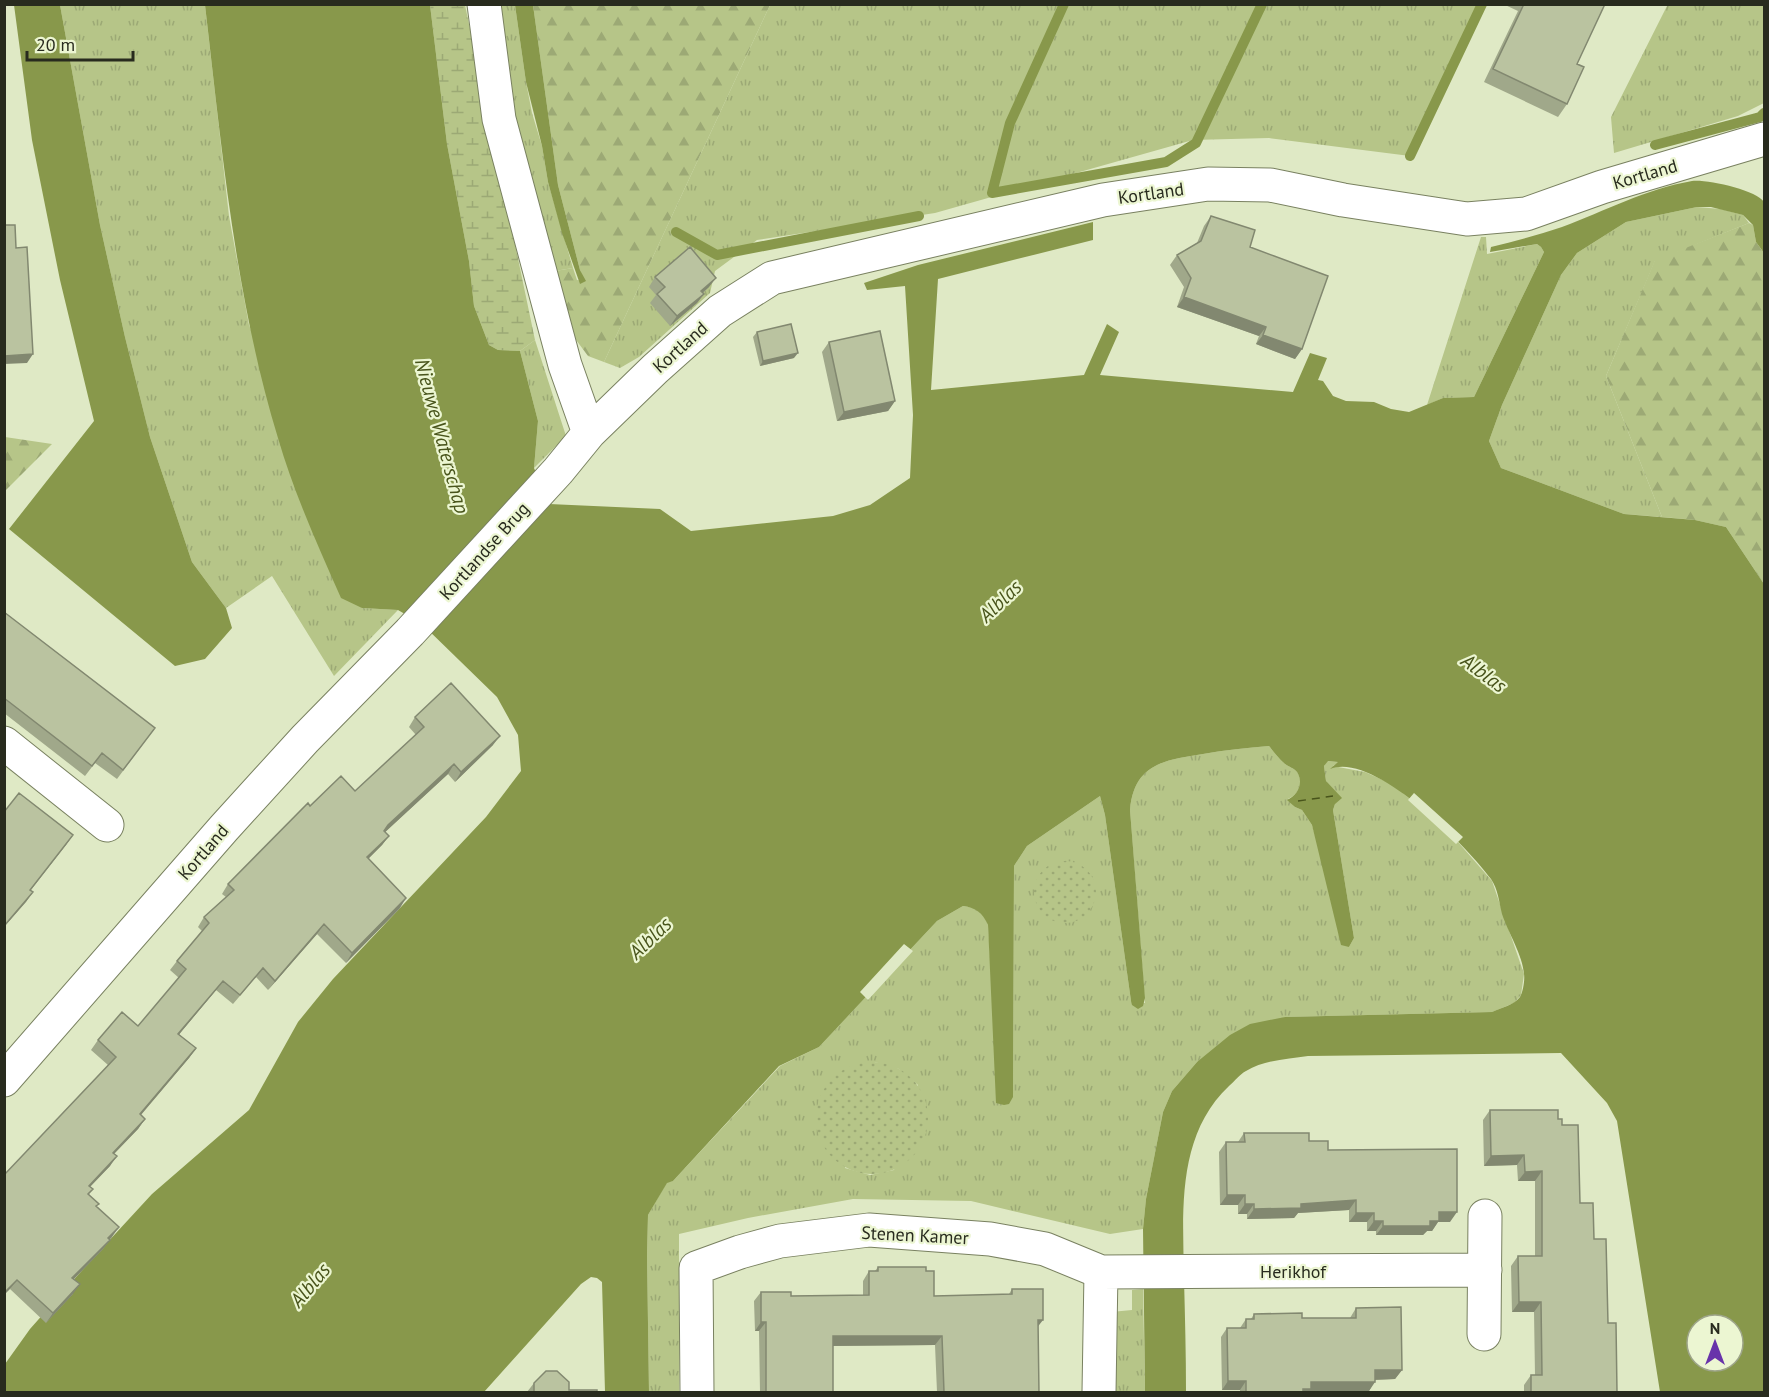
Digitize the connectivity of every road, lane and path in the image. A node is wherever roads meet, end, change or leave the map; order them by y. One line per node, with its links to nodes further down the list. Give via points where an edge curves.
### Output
1 (484, 4): 3 (street, via 499,119 565,365)
2 (1764, 139): 3 (street, Kortland, via 1526,214 1467,219 1270,185 1208,184 1102,200 772,278 720,310)
3 (589, 433): 4 (street, Kortland)
4 (558, 471): 5 (street, Kortlandse Brug)
5 (410, 632): 8 (street, Kortland, via 305,739)
6 (4, 743): 7 (street)
7 (107, 825)
8 (5, 1080)
9 (1485, 1216): 10 (street)
10 (1485, 1270): 11 (street, Herikhof); 12 (street)
11 (1101, 1272): 13 (street, Stenen Kamer, via 1045,1249 990,1239 869,1230 780,1241 740,1252 696,1268); 14 (street)
12 (1484, 1334)
13 (697, 1392)
14 (1099, 1392)

